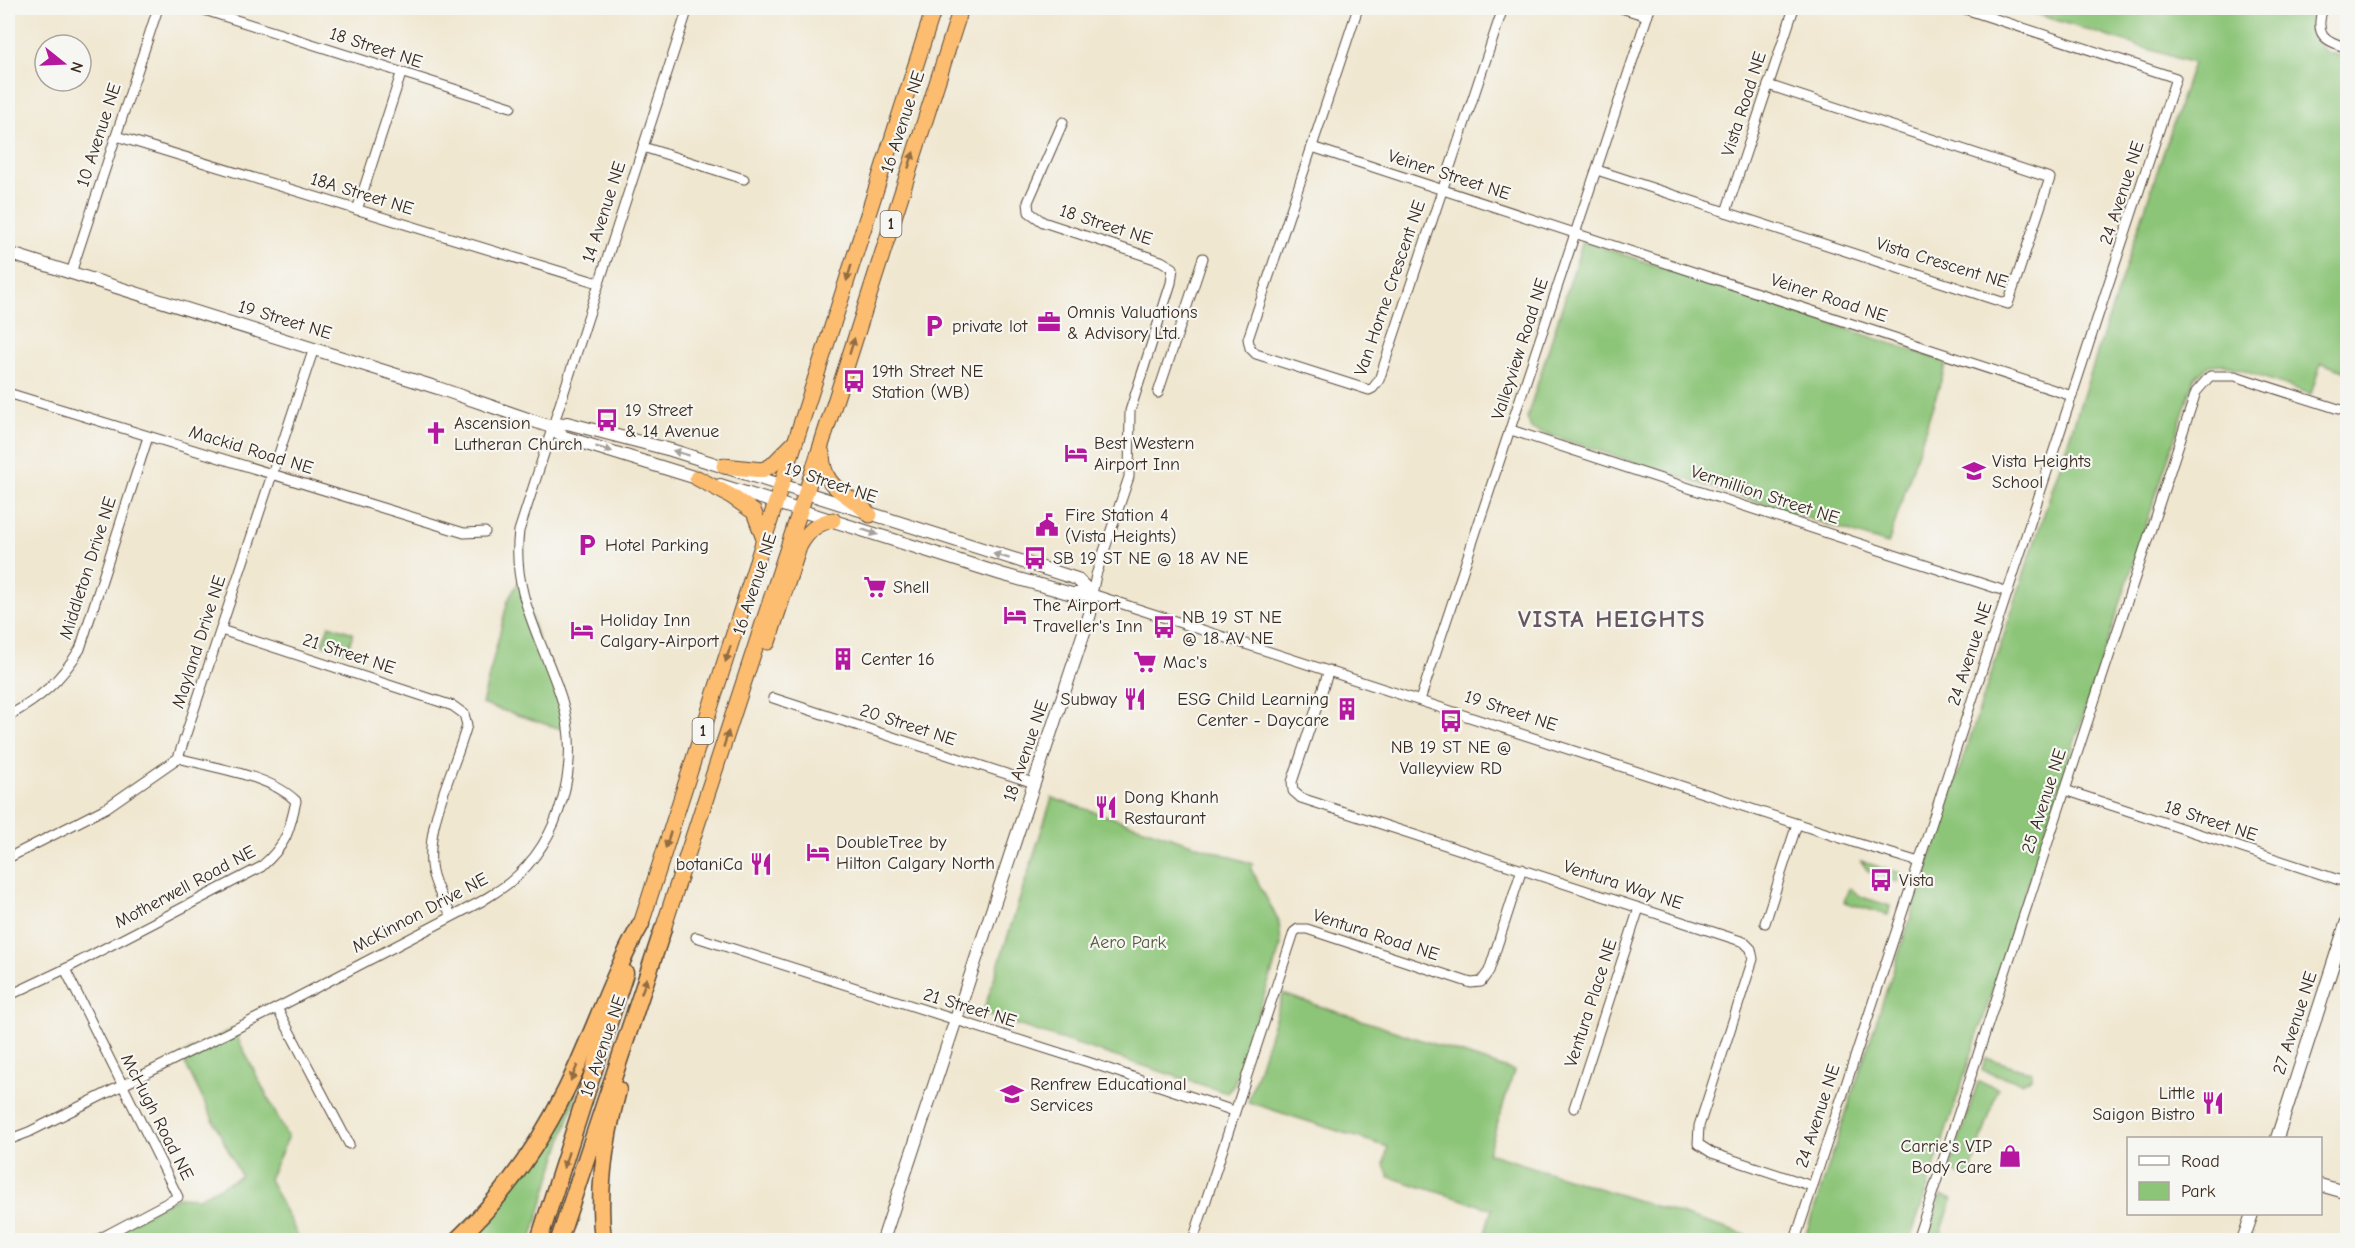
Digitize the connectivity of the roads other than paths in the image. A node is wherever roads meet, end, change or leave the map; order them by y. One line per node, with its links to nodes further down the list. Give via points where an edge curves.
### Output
1 (158, 8): 18 (street, 10 Avenue NE)
2 (198, 8): 14 (street, 18 Street NE)
3 (686, 8): 19 (street, 14 Avenue NE)
4 (934, 8): 40 (highway, 16 Avenue NE / 1, one-way to 40)
5 (961, 8): 41 (highway, 16 Avenue NE / 1, one-way to 5)
6 (1358, 8): 20 (street, Van Horne Crescent NE)
7 (1503, 8): 23 (street, Van Horne Crescent NE)
8 (1621, 8): 12 (street)
9 (1794, 8): 15 (street, Vista Road NE)
10 (1962, 8): 35 (street, 24 Avenue NE, via 2176,78)
11 (2323, 8): 13 (street, via 2319,24 2322,35 2327,41)
12 (1648, 12): 21 (street, Valleyview Road NE)
13 (2348, 48)
14 (402, 74): 16 (street, 18 Street NE); 24 (street)
15 (1768, 85): 25 (street, Vista Road NE); 25 (street, Vista Crescent NE, via 2050,178 2008,304)
16 (511, 107)
17 (1063, 122): 29 (street, 18 Street NE, via 1028,202 1029,212 1043,222)
18 (116, 136): 24 (street, 18A Street NE); 30 (street, 10 Avenue NE)
19 (643, 147): 22 (street); 31 (street, 14 Avenue NE)
20 (1312, 147): 23 (street, Veiner Street NE); 23 (street, Van Horne Crescent NE, via 1248,339 1253,352 1365,390 1376,384)
21 (1597, 170): 25 (street, Vista Crescent NE); 26 (street, Valleyview Road NE)
22 (744, 178)
23 (1442, 190): 26 (street, Veiner Street NE)
24 (357, 210): 31 (street, 18A Street NE)
25 (1726, 212)
26 (1576, 234): 35 (street, Veiner Road NE); 38 (street, Valleyview Road NE)
27 (8, 253): 30 (street, 19 Street NE)
28 (1203, 258): 34 (street)
29 (1173, 268): 54 (street, 18 Avenue NE, via 1130,411 1129,477)
30 (71, 273): 32 (street, 19 Street NE)
31 (598, 283): 37 (street, 14 Avenue NE)
32 (314, 348): 37 (street, 19 Street NE); 43 (street, Mayland Drive NE)
33 (8, 393): 39 (street, Mackid Road NE)
34 (1158, 393)
35 (2072, 396): 53 (street, 24 Avenue NE)
36 (2348, 412): 63 (street, 25 Avenue NE, via 2235,376 2210,376 2196,392)
37 (551, 427): 42 (street, 19 Street NE, one-way to 37, via 567,423); 44 (street, 19 Street NE, one-way to 44, via 564,437); 70 (street, McKinnon Drive NE, via 521,522 517,561 522,596 566,715 569,751 563,795 548,835 522,870 482,901)
38 (1511, 430): 53 (street, Vermillion Street NE); 59 (street, Valleyview Road NE)
39 (147, 437): 43 (street, Mackid Road NE); 60 (street, Middleton Drive NE, via 80,649 52,687)
40 (797, 440): 42 (highway, via 762,470); 45 (highway, 16 Avenue NE / 1)
41 (823, 442): 46 (highway, 16 Avenue NE / 1); 49 (highway, via 823,470 828,481)
42 (724, 466): 45 (street, 19 Street NE)
43 (272, 472): 51 (street, Mackid Road NE, via 464,533); 55 (street, Mayland Drive NE)
44 (697, 478): 47 (street, 19 Street NE); 52 (highway, via 754,512)
45 (782, 485): 46 (street, 19 Street NE); 47 (highway, 16 Avenue NE / 1)
46 (805, 493): 48 (highway, 16 Avenue NE / 1); 49 (street, 19 Street NE)
47 (777, 502): 48 (street, 19 Street NE); 52 (highway, 16 Avenue NE / 1)
48 (800, 509): 50 (street, 19 Street NE); 57 (highway, 16 Avenue NE / 1)
49 (870, 514): 54 (street, 19 Street NE, one-way to 49, via 1077,579)
50 (833, 520): 54 (street, 19 Street NE, one-way to 54, via 1001,574 1072,594); 57 (highway, via 823,522 805,537 760,664)
51 (485, 532)
52 (764, 538): 73 (highway, 16 Avenue NE / 1, one-way to 73)
53 (2008, 592): 66 (street, 24 Avenue NE)
54 (1092, 594): 56 (street, 19 Street NE); 62 (street, 18 Avenue NE, via 1090,614)
55 (221, 630): 61 (street, Mayland Drive NE); 70 (street, 21 Street NE, via 453,706 464,714 467,725 431,841 431,866)
56 (1329, 670): 59 (street, 19 Street NE); 67 (street, Ventura Way NE, via 1292,782 1293,791 1301,798)
57 (745, 679): 74 (highway, 16 Avenue NE / 1, one-way to 57)
58 (773, 698): 62 (street, 20 Street NE)
59 (1420, 700): 64 (street, 19 Street NE)
60 (8, 716)
61 (178, 758): 65 (street, via 106,808); 76 (street, Motherwell Road NE, via 285,790 296,801 289,831 278,852 261,867)
62 (1034, 783): 80 (street, 18 Avenue NE)
63 (2065, 790): 68 (street, 18 Street NE); 99 (street, 25 Avenue NE)
64 (1797, 824): 66 (street, 19 Street NE); 72 (street)
65 (8, 858)
66 (1919, 862): 87 (street, 24 Avenue NE)
67 (1522, 869): 69 (street, Ventura Way NE); 83 (street, Ventura Road NE, via 1489,971 1481,982 1471,983 1307,929 1293,932)
68 (2348, 883)
69 (1639, 908): 82 (street, Ventura Place NE); 87 (street, Ventura Way NE, via 1744,942 1752,949 1754,959 1699,1126 1698,1144 1712,1153)
70 (452, 916): 78 (street, McKinnon Drive NE)
71 (2348, 918): 84 (street, 27 Avenue NE)
72 (1765, 923)
73 (641, 924): 92 (highway, one-way to 92, via 543,1133 501,1194); 93 (highway, 16 Avenue NE / 1, one-way to 93)
74 (663, 929): 79 (highway, 16 Avenue NE / 1, one-way to 74)
75 (696, 938): 80 (street, 21 Street NE)
76 (65, 969): 77 (street, Motherwell Road NE); 81 (street, McHugh Road NE)
77 (8, 996)
78 (277, 1008): 81 (street, McKinnon Drive NE); 86 (street)
79 (636, 1009): 94 (highway, 16 Avenue NE / 1); 95 (highway, via 603,1163)
80 (956, 1021): 83 (street, 21 Street NE); 96 (street, 18 Avenue NE)
81 (122, 1085): 85 (street, McKinnon Drive NE); 91 (street, McHugh Road NE, via 178,1197)
82 (1574, 1108)
83 (1234, 1111): 97 (street)
84 (2277, 1137)
85 (8, 1140)
86 (349, 1144)
87 (1812, 1186): 98 (street, 24 Avenue NE)
88 (2322, 1186): 89 (street)
89 (2348, 1193)
90 (2252, 1215): 100 (street)
91 (97, 1240)
92 (457, 1240)
93 (539, 1240)
94 (559, 1240)
95 (603, 1240)
96 (883, 1240)
97 (1192, 1240)
98 (1795, 1240)
99 (1917, 1240)
100 (2243, 1240)

